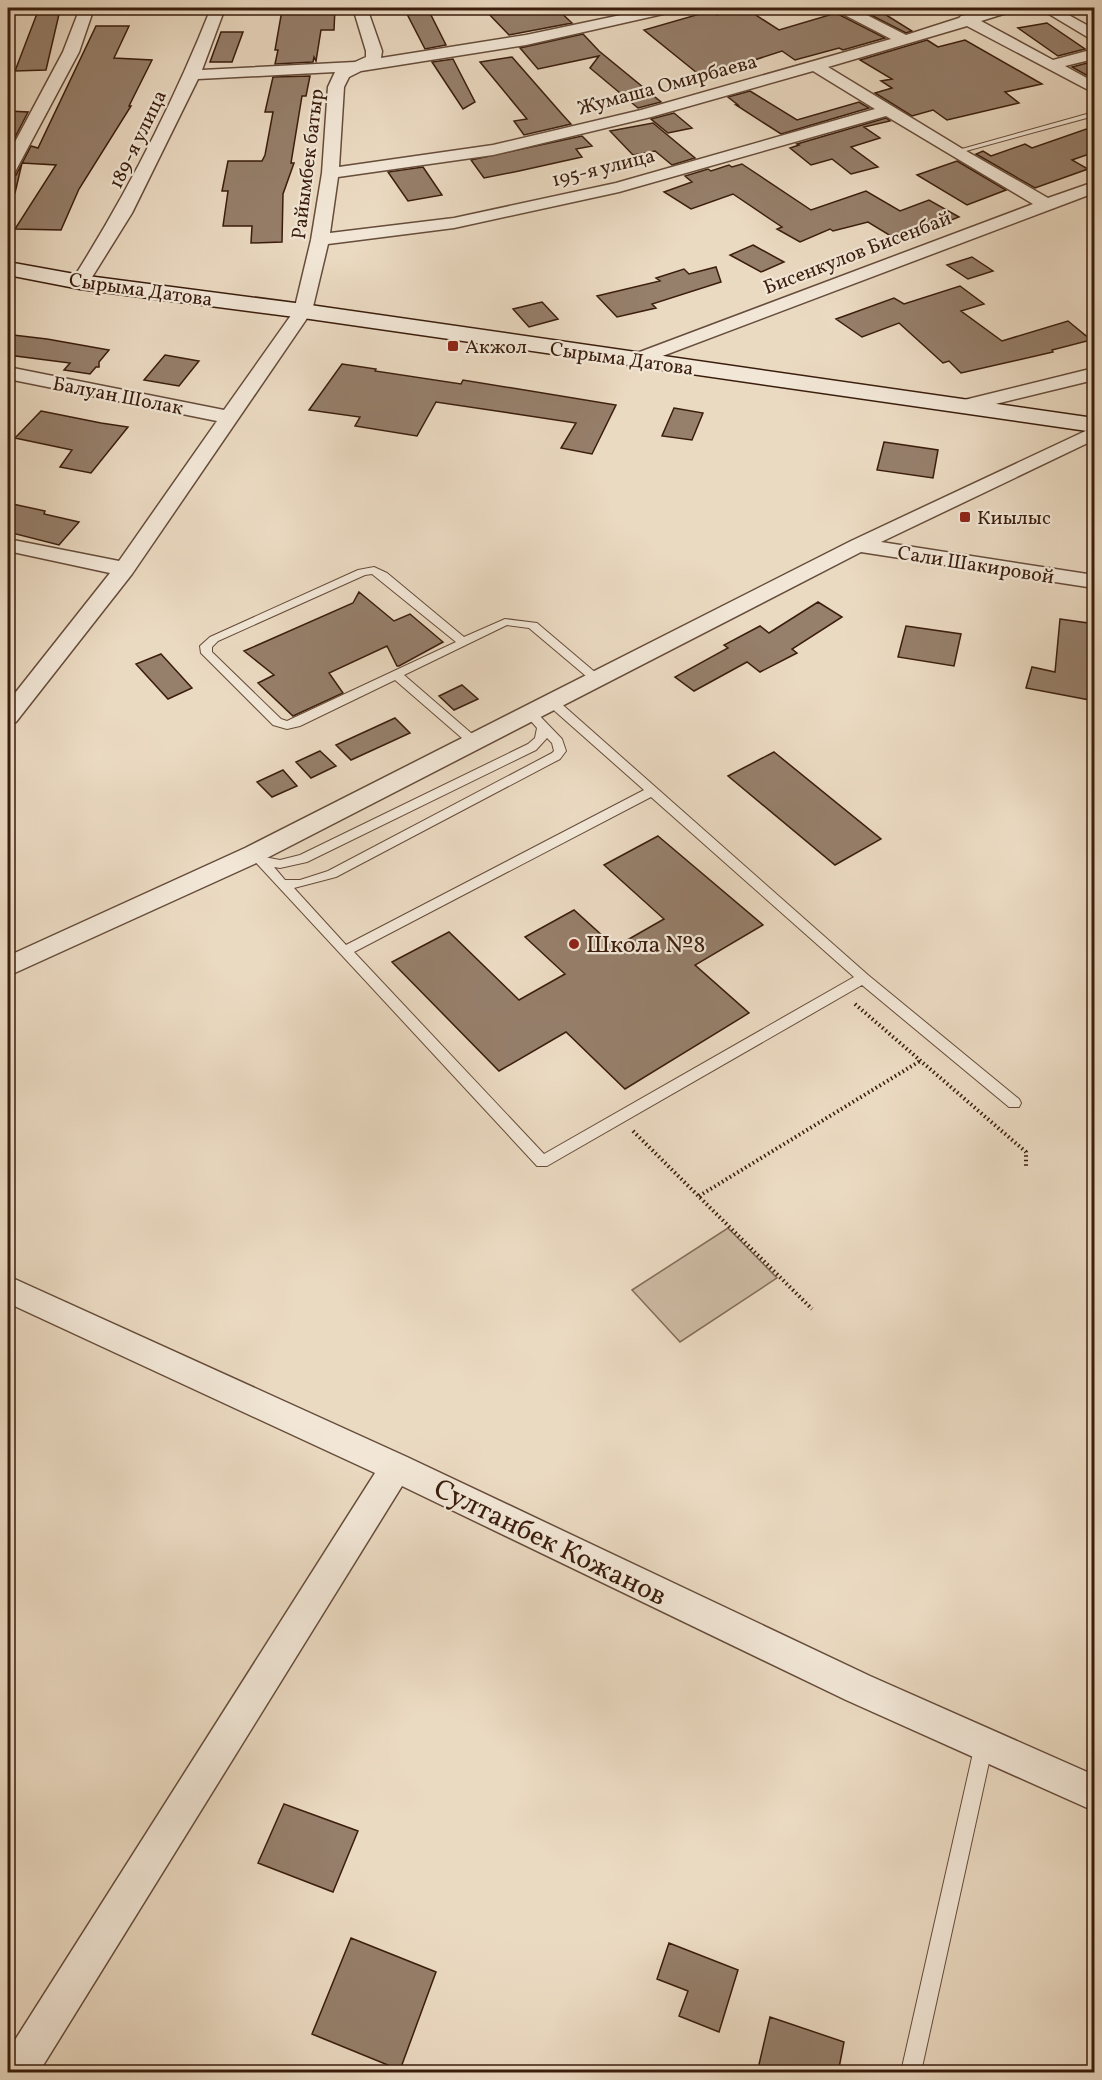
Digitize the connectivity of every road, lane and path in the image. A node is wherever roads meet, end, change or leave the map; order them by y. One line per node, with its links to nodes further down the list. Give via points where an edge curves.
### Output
1 (87, 8): 22 (street, via 71,52)
2 (218, 8): 17 (street, 189-я улица)
3 (360, 8): 15 (street, via 374,51 373,59)
4 (589, 8): 10 (street)
5 (672, 8): 10 (street)
6 (842, 8): 12 (street)
7 (1008, 8): 9 (street, Жумаша Омирбаева)
8 (1046, 8): 11 (street)
9 (966, 19): 12 (street, Жумаша Омирбаева); 14 (street)
10 (610, 23): 15 (street)
11 (1095, 35)
12 (905, 40): 16 (street, Жумаша Омирбаева)
13 (1095, 54): 14 (street)
14 (1052, 65): 18 (street)
15 (362, 66): 17 (street); 23 (street, Райымбек батыр, via 342,74 336,87)
16 (816, 66): 19 (street); 23 (street, Жумаша Омирбаева, via 645,114 493,150)
17 (192, 75): 28 (street, 189-я улица, via 123,213)
18 (1095, 88)
19 (890, 110): 21 (street); 26 (street, 195-я улица, via 619,187 454,223)
20 (1095, 114): 21 (lane)
21 (955, 152): 25 (street)
22 (8, 170)
23 (330, 173): 26 (street, Райымбек батыр)
24 (1095, 187): 25 (street, Бисенкулов Бисенбай)
25 (1047, 205): 30 (street, Бисенкулов Бисенбай)
26 (320, 240): 29 (street, Райымбек батыр)
27 (8, 269): 28 (street, Сырыма Датова)
28 (80, 282): 29 (street, Сырыма Датова)
29 (303, 311): 30 (street, Сырыма Датова); 34 (street)
30 (636, 360): 33 (street, Сырыма Датова)
31 (8, 373): 34 (street, Балуан Шолак)
32 (1095, 374): 33 (street)
33 (963, 406): 35 (street, Сырыма Датова)
34 (229, 417): 39 (street)
35 (1095, 425)
36 (1095, 433): 38 (street)
37 (8, 545): 39 (street)
38 (858, 545): 40 (street, Сали Шакировой); 43 (street)
39 (124, 569): 45 (street)
40 (1095, 582)
41 (464, 642): 42 (lane); 42 (lane, via 374,570 278,610 206,646 207,653 277,722 287,725); 43 (lane, via 505,622 533,625)
42 (396, 675): 47 (lane)
43 (597, 679): 44 (street)
44 (552, 702): 46 (street); 48 (lane)
45 (8, 717)
46 (537, 721): 47 (street); 49 (lane, via 541,739 532,747 303,859 280,864); 50 (lane, via 558,742 560,750 556,756 332,874 300,884)
47 (474, 742): 49 (street)
48 (652, 790): 51 (lane); 53 (lane)
49 (258, 857): 50 (lane); 52 (street)
50 (283, 884): 51 (lane)
51 (345, 951): 57 (lane, via 542,1162)
52 (8, 967)
53 (863, 978): 54 (lane); 56 (lane)
54 (840, 991): 55 (path); 57 (lane)
55 (920, 1060): 58 (path, via 1026,1152); 59 (path)
56 (1014, 1103)
57 (620, 1118): 59 (path)
58 (1026, 1168)
59 (699, 1196): 61 (path)
60 (8, 1289): 62 (street, Султанбек Кожанов)
61 (812, 1309)
62 (396, 1467): 63 (street, Султанбек Кожанов, via 858,1688); 65 (street)
63 (984, 1744): 64 (street, Султанбек Кожанов); 66 (lane)
64 (1095, 1793)
65 (17, 2073)
66 (911, 2073)

